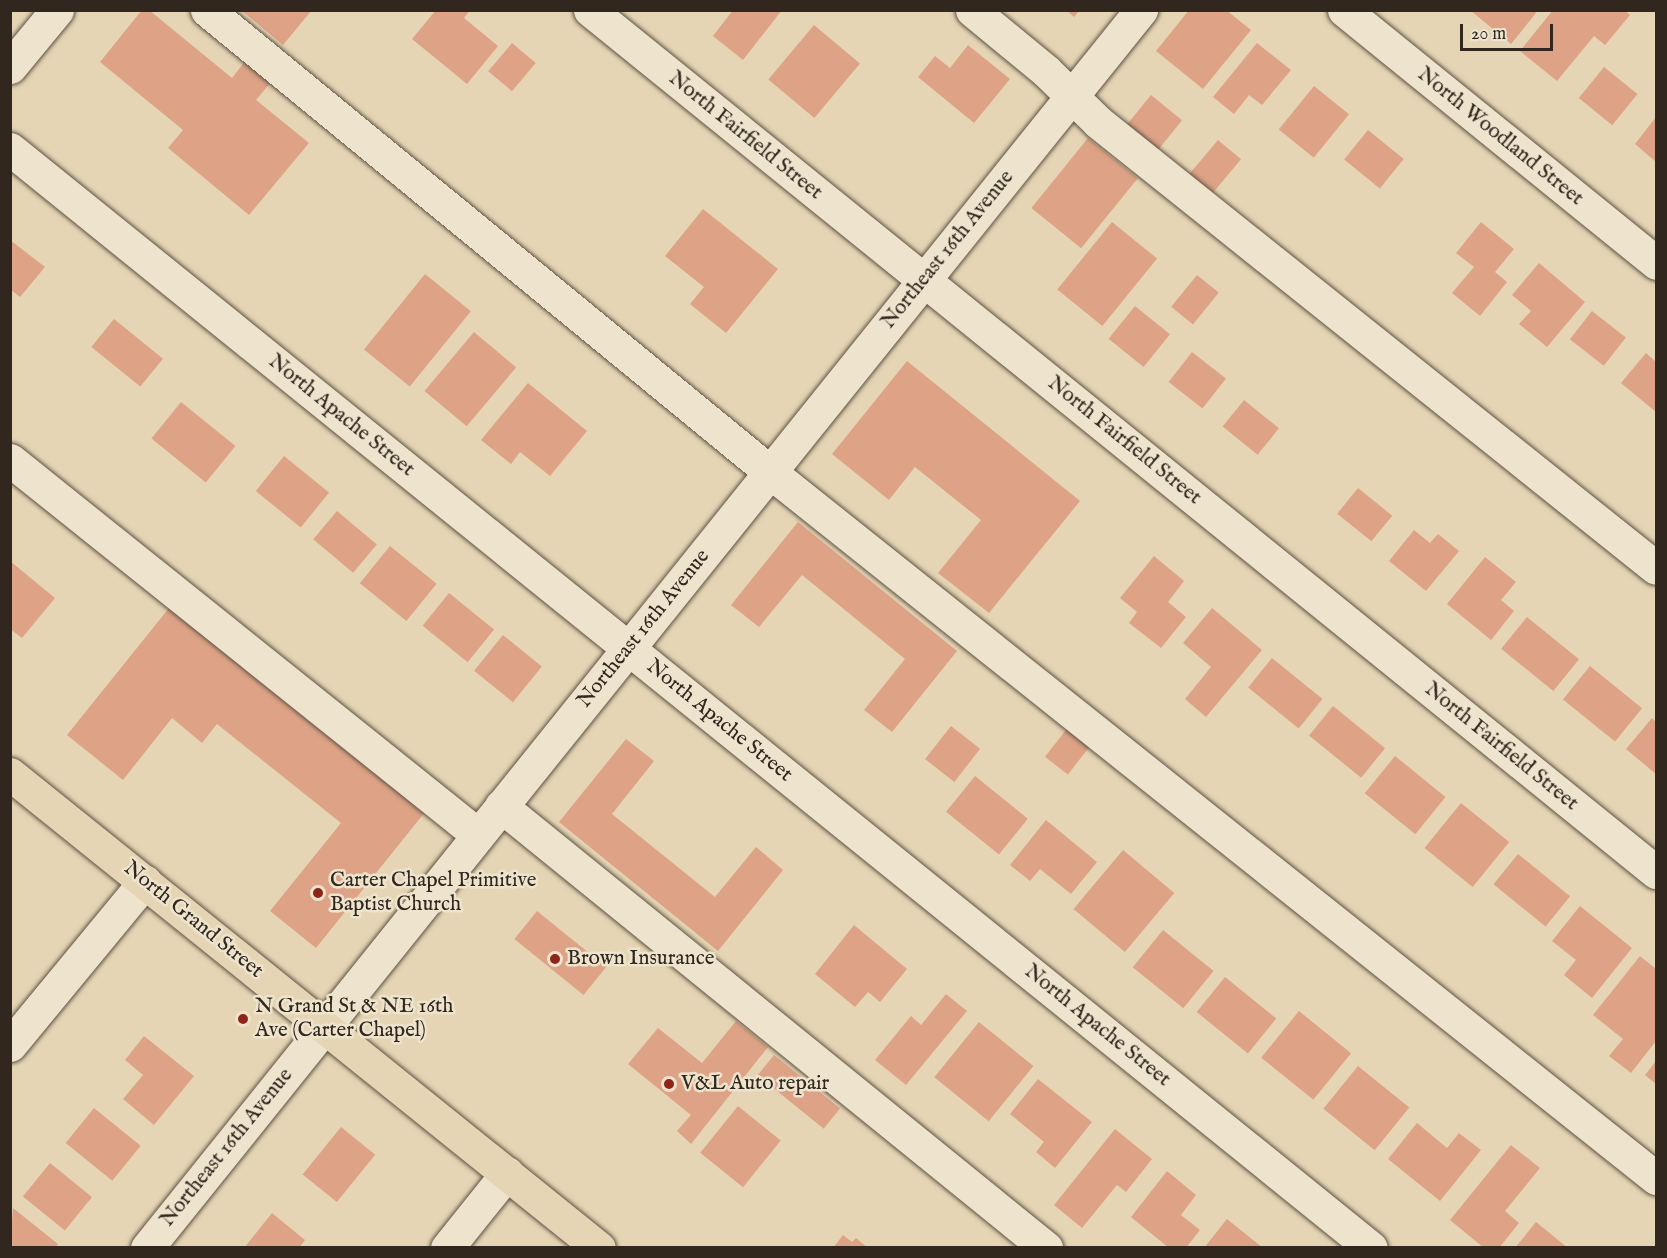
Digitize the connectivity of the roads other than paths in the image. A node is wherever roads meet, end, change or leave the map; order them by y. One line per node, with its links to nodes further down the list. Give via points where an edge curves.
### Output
1 (57, 10): 7 (street)
2 (207, 10): 13 (street)
3 (590, 10): 11 (street, North Fairfield Street)
4 (972, 10): 8 (street)
5 (1141, 10): 8 (street, Northeast 16th Avenue)
6 (1344, 10): 10 (street, North Woodland Street)
7 (10, 68)
8 (1072, 96): 11 (street, Northeast 16th Avenue); 14 (street, via 1098,122)
9 (10, 149): 15 (street, North Apache Street)
10 (1656, 263)
11 (925, 280): 13 (street, Northeast 16th Avenue); 19 (street, North Fairfield Street)
12 (10, 460): 18 (street)
13 (770, 472): 15 (street, Northeast 16th Avenue); 24 (street)
14 (1656, 568)
15 (628, 648): 17 (street, Northeast 16th Avenue); 29 (street, North Apache Street)
16 (10, 774): 20 (main road, North Grand Street)
17 (501, 806): 18 (street, Northeast 16th Avenue); 28 (street)
18 (477, 834): 21 (street, Northeast 16th Avenue)
19 (1656, 872)
20 (145, 881): 21 (main road, North Grand Street); 22 (street)
21 (325, 1026): 23 (main road, North Grand Street); 25 (street, Northeast 16th Avenue)
22 (10, 1045)
23 (507, 1173): 26 (street); 27 (main road, North Grand Street)
24 (1656, 1178)
25 (147, 1248)
26 (447, 1248)
27 (599, 1248)
28 (1046, 1248)
29 (1371, 1248)

